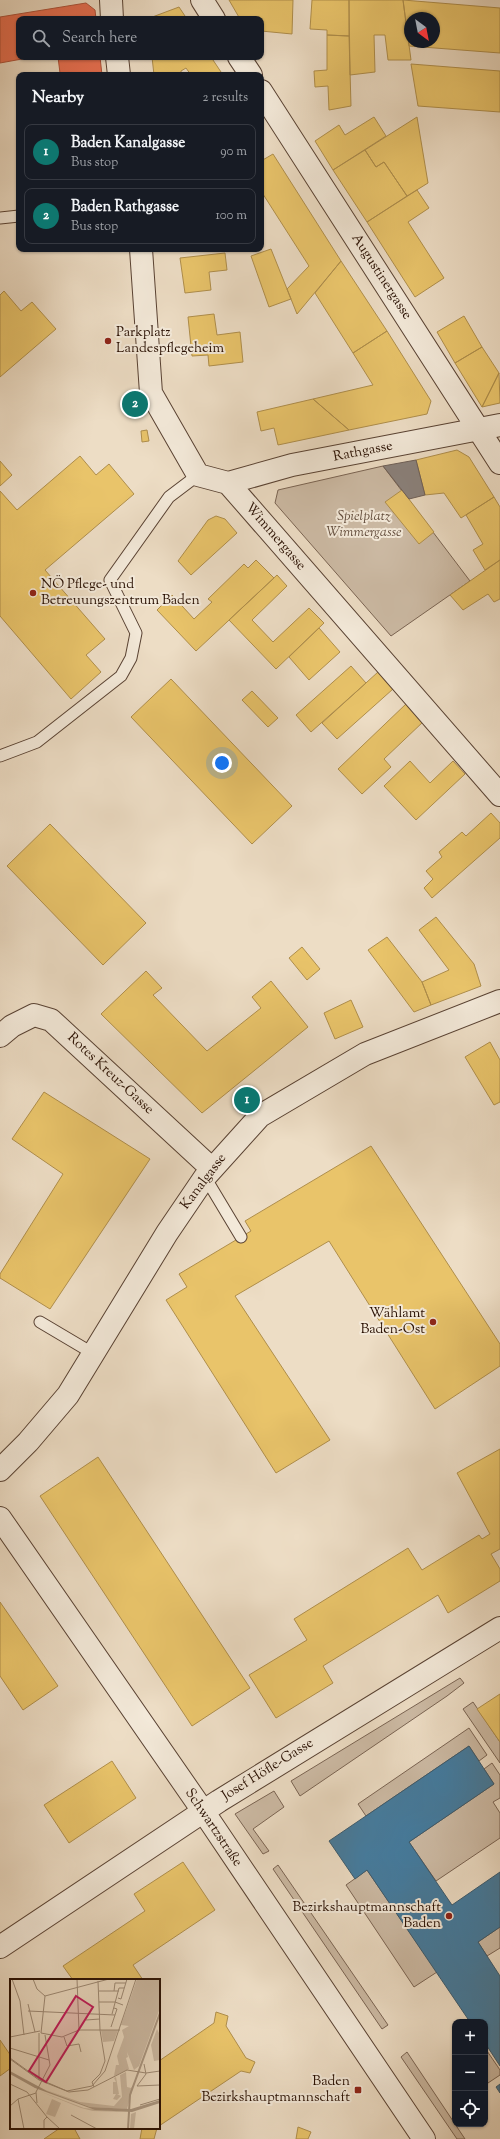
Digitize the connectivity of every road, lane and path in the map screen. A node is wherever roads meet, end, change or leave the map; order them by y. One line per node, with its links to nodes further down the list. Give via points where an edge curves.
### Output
1 (111, 0): 3 (street)
2 (202, 0): 4 (street)
3 (112, 16)
4 (212, 16)
5 (117, 60): 7 (street)
6 (241, 60): 8 (street)
7 (119, 72)
8 (249, 72)
9 (264, 95): 13 (street, Augustinergasse)
10 (16, 216): 11 (lane)
11 (0, 218)
12 (141, 252): 15 (street, via 151,393)
13 (490, 427): 14 (street, Augustinergasse); 16 (street, Rathgasse, via 292,465)
14 (500, 462)
15 (198, 475): 16 (street); 17 (lane, via 169,497 110,580 136,633 131,658 121,676 37,742)
16 (228, 482): 18 (street, Wimmergasse)
17 (0, 756)
18 (500, 795)
19 (500, 1001): 21 (street, Kanalgasse, via 365,1054 314,1084 260,1116)
20 (0, 1036): 21 (street, Rotes Kreuz-Gasse, via 12,1026 34,1015 51,1020)
21 (208, 1173): 22 (lane); 24 (street, Kanalgasse, via 167,1233)
22 (241, 1237)
23 (40, 1322): 24 (lane)
24 (94, 1354): 25 (street, Kanalgasse, via 68,1395)
25 (0, 1470)
26 (0, 1518): 28 (street, Schwartzstraße)
27 (500, 1628): 28 (street, Josef Höfle-Gasse)
28 (203, 1811): 29 (street, Josef Höfle-Gasse); 30 (street, Schwartzstraße)
29 (0, 1947)
30 (424, 2139)

